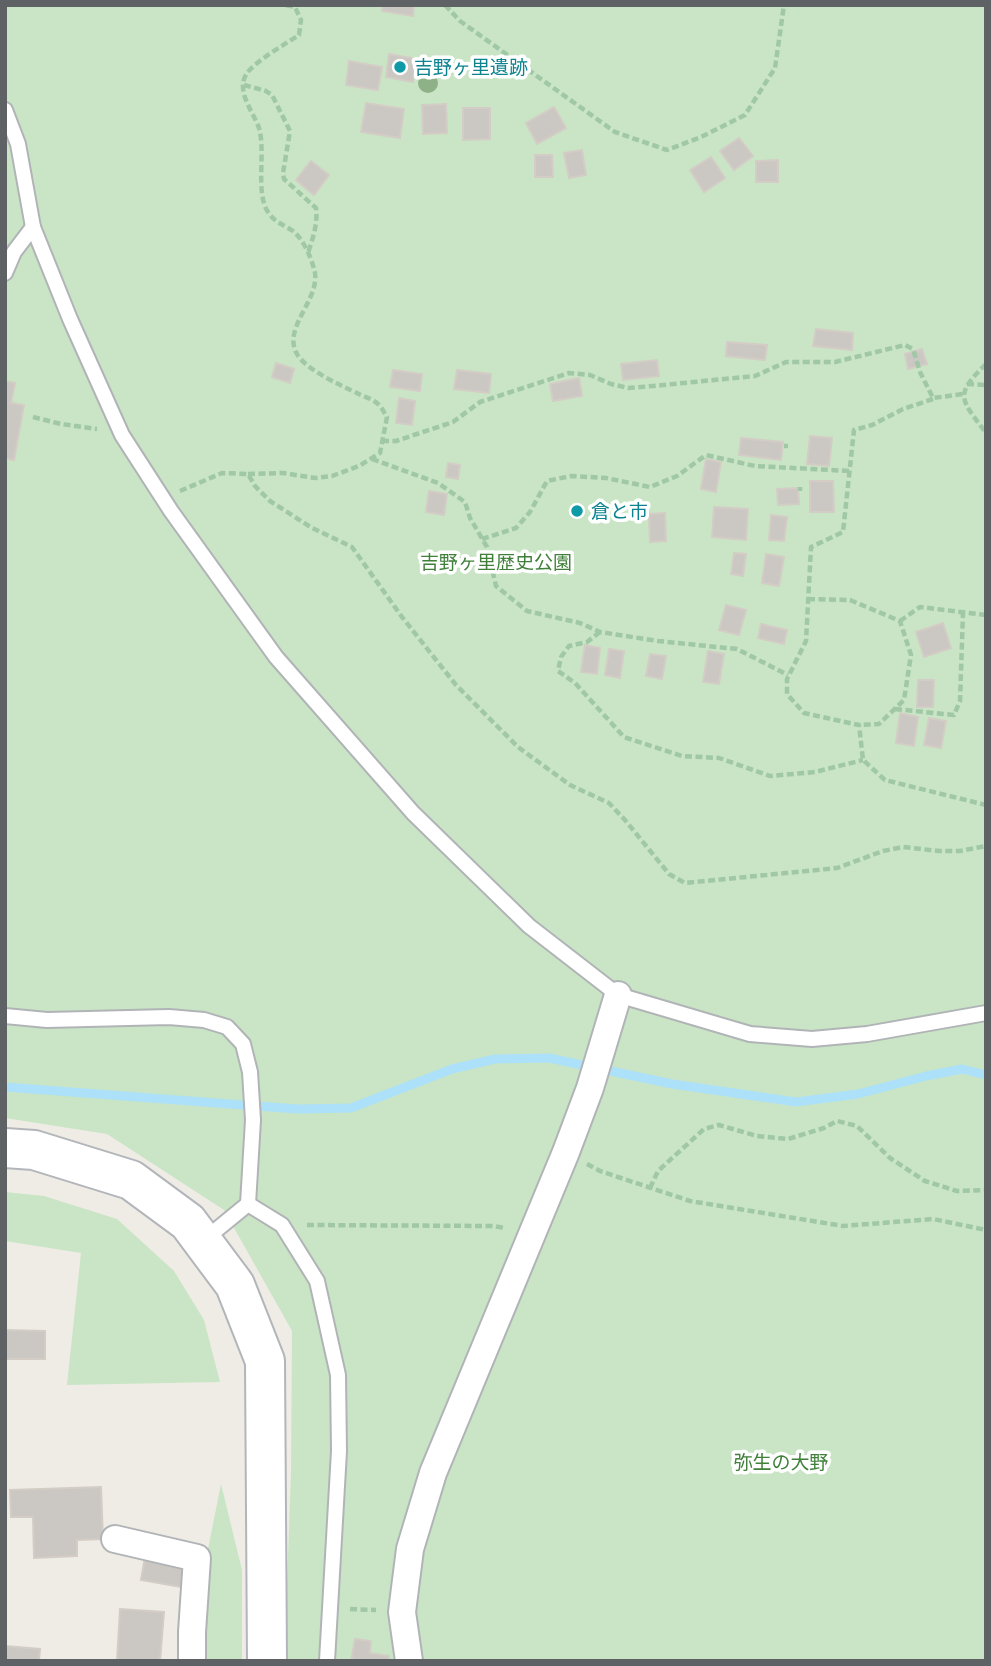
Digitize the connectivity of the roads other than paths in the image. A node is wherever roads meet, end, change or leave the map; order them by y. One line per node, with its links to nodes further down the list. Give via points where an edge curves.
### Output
1 (5, 110): 2 (lane, via 18,145)
2 (33, 227): 3 (lane); 4 (lane, via 122,435 276,657 414,813 529,926)
3 (5, 273)
4 (618, 995): 5 (lane, via 750,1034 812,1039); 14 (street, via 566,1152 433,1473 410,1549 402,1612)
5 (986, 1013)
6 (5, 1016): 8 (lane, via 47,1020 169,1017 227,1027 243,1044 250,1072 253,1120)
7 (5, 1147): 9 (street, via 34,1150 131,1180 188,1222)
8 (248, 1204): 9 (lane); 13 (lane, via 282,1225 317,1281 338,1375 339,1451)
9 (202, 1241): 12 (street, via 235,1285 264,1361)
10 (115, 1539): 11 (street, via 197,1558)
11 (192, 1661)
12 (267, 1661)
13 (327, 1661)
14 (409, 1661)

